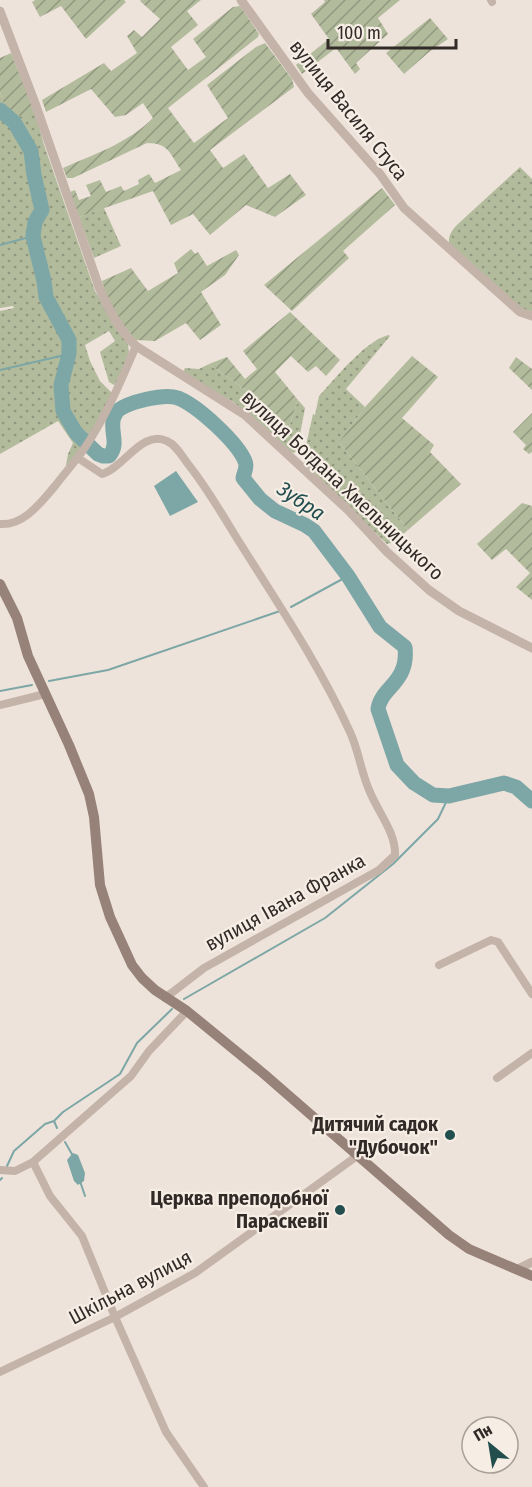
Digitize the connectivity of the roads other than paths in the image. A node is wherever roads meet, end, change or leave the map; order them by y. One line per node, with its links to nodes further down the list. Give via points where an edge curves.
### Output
1 (241, 0): 3 (street, вулиця Василя Стуса, via 308,93 380,174 404,208 520,312)
2 (0, 10): 4 (street, вулиця Богдана Хмельницького, via 105,301)
3 (532, 316)
4 (136, 346): 5 (street, via 116,392); 8 (street, вулиця Богдана Хмельницького, via 245,416 429,590 459,611)
5 (78, 458): 6 (street, via 33,511 7,525); 13 (street, вулиця Івана Франка, via 102,474 115,469 135,449 154,439 169,441 177,449 210,492 337,705 354,742 369,792 393,842 395,855 379,870 204,968)
6 (0, 524)
7 (0, 584): 9 (main road)
8 (532, 648)
9 (45, 694): 10 (street); 13 (main road, via 89,794 100,885 110,917 132,965)
10 (0, 705)
11 (439, 964): 12 (street, via 491,940 498,942)
12 (532, 994)
13 (165, 998): 14 (main road)
14 (187, 1011): 17 (main road); 18 (street, via 131,1076)
15 (532, 1053): 16 (street)
16 (496, 1078)
17 (357, 1156): 21 (main road, via 449,1235 469,1249); 23 (street, Шкільна вулиця, via 195,1273)
18 (33, 1162): 19 (street, via 15,1171); 23 (street, via 50,1196 82,1236)
19 (0, 1170)
20 (532, 1262): 21 (street)
21 (518, 1269): 22 (main road)
22 (532, 1276)
23 (115, 1317): 24 (street, Шкільна вулиця); 25 (street, via 166,1432)
24 (0, 1372)
25 (204, 1487)

